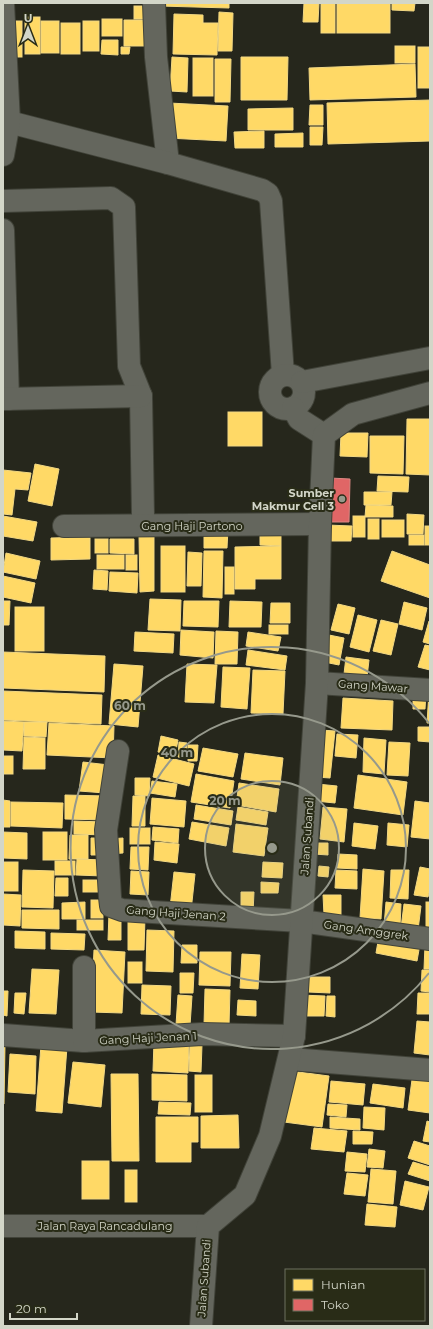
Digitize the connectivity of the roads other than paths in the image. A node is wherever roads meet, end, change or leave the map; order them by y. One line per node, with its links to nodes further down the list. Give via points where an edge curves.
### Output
1 (3, 3): 3 (street)
2 (154, 3): 5 (street, via 156,57)
3 (6, 122): 4 (street); 5 (street)
4 (3, 154)
5 (168, 163): 10 (street, via 262,190 268,194 271,201)
6 (3, 201): 12 (street, via 111,198 124,207 129,366)
7 (3, 230): 8 (street)
8 (4, 276): 13 (street)
9 (430, 358): 10 (street)
10 (292, 379): 14 (street, via 304,394 302,400); 14 (street, via 274,381 270,391 277,405 282,408)
11 (430, 393): 15 (street, via 353,414)
12 (141, 396): 13 (street); 16 (street)
13 (5, 399)
14 (293, 408): 15 (street, via 299,419)
15 (324, 435): 17 (street, Jalan Subandi)
16 (143, 516)
17 (320, 524): 18 (street, Gang Haji Partono); 19 (street, Jalan Subandi)
18 (64, 526)
19 (317, 683): 20 (street, Gang Mawar); 22 (street, Jalan Subandi)
20 (430, 690)
21 (118, 751): 22 (street, Gang Haji Jenan 2, via 106,830 111,906 122,910)
22 (301, 921): 23 (street, Gang Amggrek); 26 (street, Jalan Subandi)
23 (430, 939)
24 (84, 967): 27 (street)
25 (3, 1035): 27 (street, Gang Haji Jenan 1)
26 (294, 1036): 27 (street, Gang Haji Jenan 1, via 202,1034); 28 (street, Jalan Subandi)
27 (84, 1041)
28 (290, 1059): 29 (street); 31 (street, Jalan Subandi, via 270,1136 246,1195)
29 (430, 1070)
30 (3, 1226): 31 (street, Jalan Raya Rancadulang)
31 (208, 1226): 32 (street, Jalan Subandi)
32 (201, 1326)

